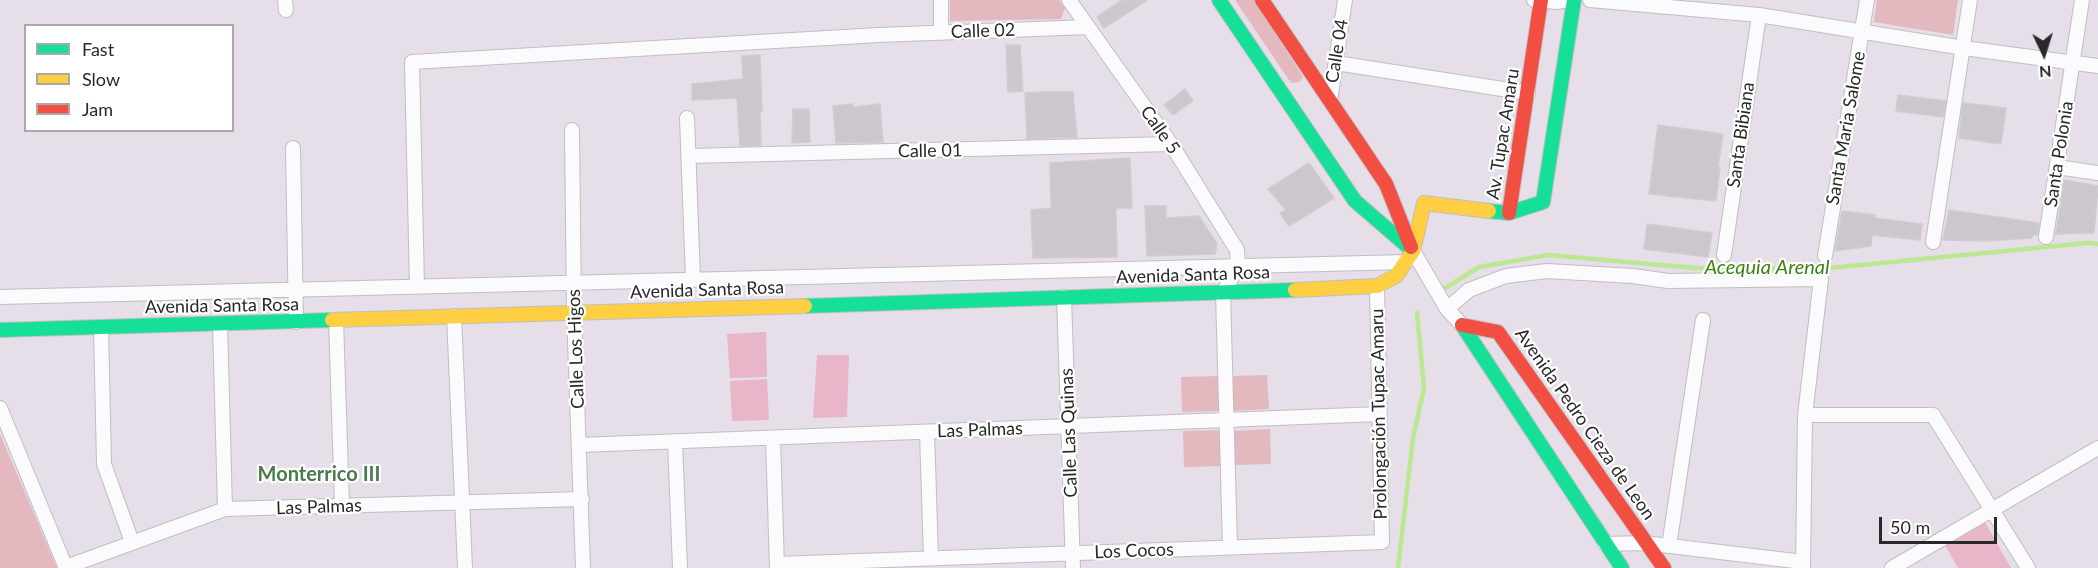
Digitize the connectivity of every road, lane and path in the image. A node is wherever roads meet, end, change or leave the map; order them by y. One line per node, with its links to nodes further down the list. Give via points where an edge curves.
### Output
1 (941, 0): 16 (street)
2 (1069, 0): 14 (street, Calle 5)
3 (1219, 0): 35 (street, via 1355,201)
4 (1262, 0): 22 (street)
5 (1345, 0): 19 (street, Calle 04)
6 (1539, 0): 7 (street); 21 (street, Av. Tupac Amaru)
7 (1568, 0)
8 (1574, 0): 30 (street, Av. Tupac Amaru, via 1543,202)
9 (1590, 0): 13 (street)
10 (1867, 0): 15 (street, Santa Maria Salome)
11 (1970, 0): 17 (street)
12 (2082, 0): 18 (street, Santa Polonia)
13 (1759, 15): 15 (street); 33 (street, Santa Bibiana)
14 (1088, 27): 16 (street, Calle 02); 25 (street, Calle 5)
15 (1862, 32): 17 (street); 34 (street, Santa Maria Salome)
16 (941, 33): 39 (street, Calle 02, via 412,62)
17 (1964, 48): 18 (street); 32 (street)
18 (2073, 62): 20 (street); 28 (street, Santa Polonia)
19 (1336, 63): 21 (street); 22 (street, Calle 04)
20 (2098, 66)
21 (1528, 93): 30 (street, Av. Tupac Amaru)
22 (1329, 101): 35 (street, via 1386,184)
23 (687, 118): 27 (street)
24 (572, 130): 38 (street, Calle Los Higos)
25 (1171, 144): 27 (street, Calle 01); 36 (street, Calle 5, via 1237,250)
26 (293, 148): 41 (street)
27 (689, 156): 37 (street)
28 (2057, 167): 29 (street); 31 (street, Santa Polonia)
29 (2098, 173)
30 (1509, 213): 35 (street, via 1424,203)
31 (2046, 237)
32 (1933, 242)
33 (1724, 255)
34 (1825, 256)
35 (1409, 257): 36 (street, Avenida Santa Rosa); 40 (street, via 1396,276); 45 (street, via 1432,282)
36 (1238, 266): 37 (street, Avenida Santa Rosa); 42 (street)
37 (693, 279): 38 (street, Avenida Santa Rosa)
38 (574, 283): 39 (street, Avenida Santa Rosa); 46 (street, Calle Los Higos)
39 (417, 286): 41 (street, Avenida Santa Rosa)
40 (1377, 286): 42 (street, Avenida Santa Rosa); 56 (street, Prolongación Tupac Amaru)
41 (296, 290): 43 (street, Avenida Santa Rosa); 50 (street)
42 (1223, 293): 44 (street, Avenida Santa Rosa); 58 (street)
43 (0, 297)
44 (1064, 297): 46 (street, Avenida Santa Rosa); 59 (street, Calle Las Quinas)
45 (1444, 303): 52 (street); 57 (street, via 1506,276 1546,271 1668,281 1821,279)
46 (574, 312): 47 (street, Avenida Santa Rosa); 63 (street, Calle Los Higos)
47 (454, 316): 48 (street, Avenida Santa Rosa); 66 (street)
48 (336, 320): 50 (street, Avenida Santa Rosa); 67 (street)
49 (1703, 320): 74 (street)
50 (296, 322): 51 (street, Avenida Santa Rosa)
51 (220, 324): 53 (street, Avenida Santa Rosa); 68 (street)
52 (1462, 325): 72 (street, Avenida Pedro Cieza de Leon, via 1498,332); 73 (street)
53 (101, 327): 54 (street, Avenida Santa Rosa); 70 (street, via 104,464)
54 (0, 330)
55 (0, 408): 80 (street)
56 (1380, 414): 58 (street, Las Palmas); 71 (street, Prolongación Tupac Amaru)
57 (1805, 415): 69 (street, via 1933,415); 78 (street)
58 (1226, 420): 59 (street, Las Palmas); 75 (street)
59 (1068, 426): 60 (street, Las Palmas); 76 (street, Calle Las Quinas)
60 (927, 432): 61 (street, Las Palmas); 77 (street)
61 (773, 438): 62 (street, Las Palmas); 79 (street)
62 (675, 441): 63 (street, Las Palmas); 83 (street)
63 (580, 445): 65 (street, Calle Los Higos)
64 (2098, 448): 69 (street)
65 (582, 499): 66 (street, Las Palmas); 82 (street, Calle Los Higos)
66 (464, 503): 67 (street, Las Palmas); 81 (street)
67 (342, 506): 68 (street, Las Palmas)
68 (225, 509): 70 (street, Las Palmas)
69 (1992, 509): 87 (street); 88 (street)
70 (132, 542): 80 (street, Las Palmas)
71 (1382, 542): 75 (street, Los Cocos)
72 (1645, 543): 73 (street); 74 (street); 86 (street, Avenida Pedro Cieza de Leon)
73 (1605, 544): 85 (street)
74 (1669, 546): 78 (street)
75 (1230, 548): 76 (street, Los Cocos)
76 (1073, 552): 77 (street, Los Cocos); 84 (street, Calle Las Quinas)
77 (931, 558): 79 (street, Los Cocos)
78 (1803, 565)
79 (777, 566)
80 (66, 568)
81 (465, 568)
82 (583, 568)
83 (680, 568)
84 (1073, 568)
85 (1622, 568)
86 (1664, 568)
87 (1892, 568)
88 (2028, 568)

